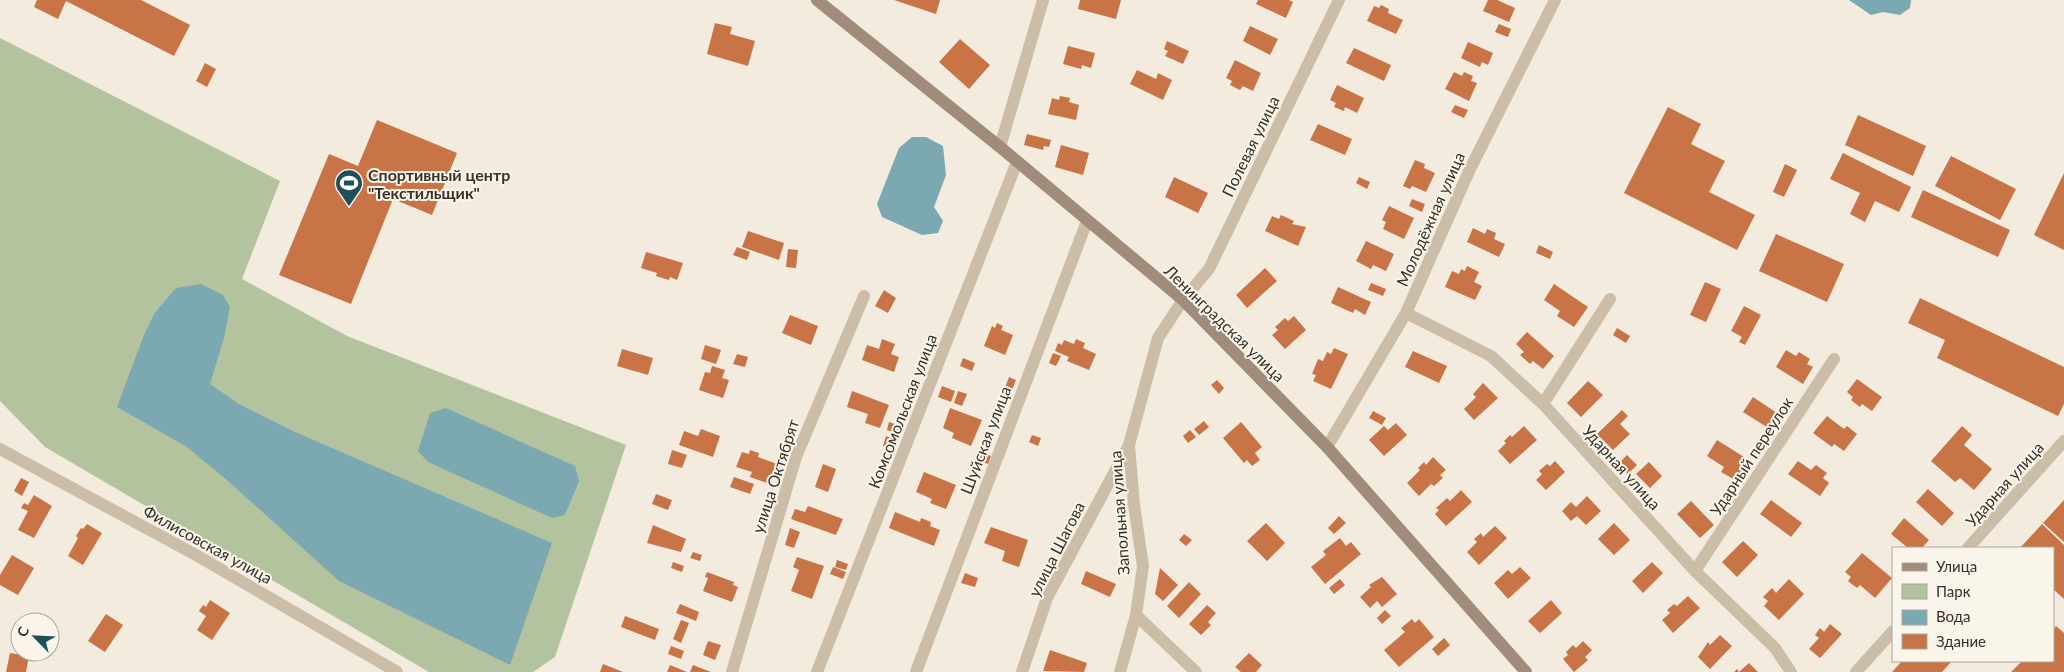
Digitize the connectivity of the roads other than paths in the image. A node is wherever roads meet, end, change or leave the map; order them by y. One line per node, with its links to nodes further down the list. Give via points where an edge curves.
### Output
1 (817, 0): 5 (street, Ленинградская улица)
2 (1043, 0): 5 (street)
3 (1339, 0): 10 (street, Полевая улица, via 1209,269)
4 (1555, 0): 11 (street, Молодёжная улица, via 1470,169)
5 (1000, 147): 6 (street, Ленинградская улица)
6 (1017, 162): 7 (street, Ленинградская улица); 24 (street, Комсомольская улица)
7 (1087, 221): 10 (street, Ленинградская улица); 25 (street, Шуйская улица)
8 (864, 296): 23 (street, улица Октябрят, via 796,456)
9 (1610, 299): 13 (street)
10 (1183, 300): 15 (street, Запольная улица, via 1158,338); 16 (street, Ленинградская улица)
11 (1406, 313): 13 (street, Ударная улица, via 1491,356); 16 (street, Молодёжная улица)
12 (1834, 359): 19 (street, Ударный переулок)
13 (1543, 404): 19 (street, Ударная улица)
14 (2064, 440): 18 (street, Ударная улица)
15 (1130, 445): 20 (street, Запольная улица, via 1143,566); 26 (street, улица Шагова, via 1047,598)
16 (1327, 447): 29 (street, Ленинградская улица)
17 (0, 449): 22 (street, Филисовская улица, via 196,555)
18 (1969, 547)
19 (1694, 571): 30 (street, Ударная улица, via 1775,648)
20 (1136, 615): 27 (street, Запольная улица); 28 (street)
21 (1892, 632): 31 (street)
22 (397, 672)
23 (732, 672)
24 (817, 672)
25 (916, 672)
26 (1022, 672)
27 (1120, 672)
28 (1196, 672)
29 (1526, 672)
30 (1791, 672)
31 (1856, 672)

